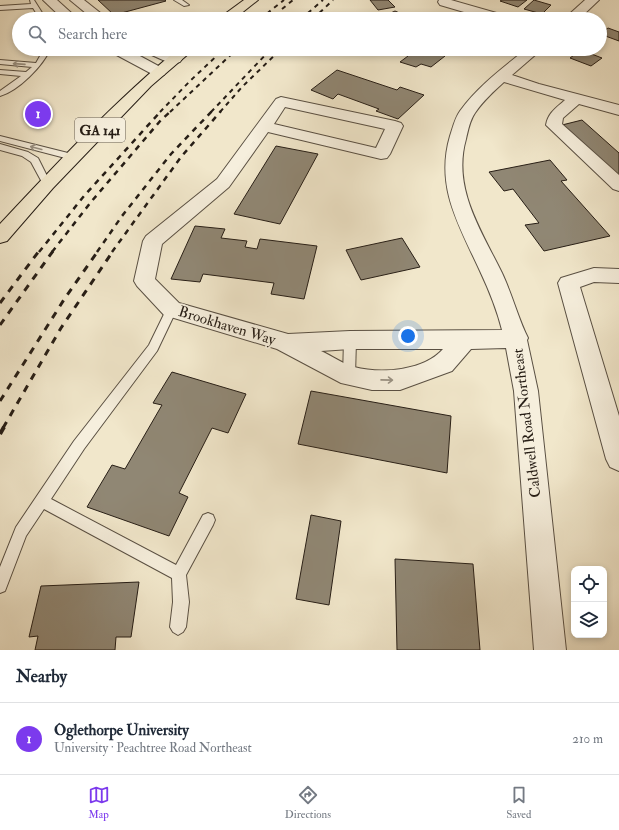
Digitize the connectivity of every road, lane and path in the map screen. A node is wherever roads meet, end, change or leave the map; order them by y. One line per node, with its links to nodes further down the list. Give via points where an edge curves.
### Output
1 (31, 0): 9 (lane)
2 (49, 0): 12 (street)
3 (76, 0): 13 (street)
4 (177, 0): 8 (lane)
5 (252, 0): 14 (highway)
6 (593, 0): 16 (street)
7 (444, 2): 15 (street)
8 (186, 5)
9 (36, 6): 10 (lane); 11 (lane)
10 (0, 8)
11 (39, 12)
12 (63, 12)
13 (92, 12)
14 (235, 12)
15 (478, 12)
16 (579, 12)
17 (45, 56): 24 (lane)
18 (129, 56): 26 (street)
19 (168, 56): 22 (street)
20 (179, 56): 22 (highway, GA 141)
21 (526, 56): 28 (street, Caldwell Road Northeast)
22 (175, 59): 26 (highway, GA 141)
23 (0, 62): 24 (lane, one-way to 23)
24 (37, 65): 27 (lane)
25 (0, 72): 27 (lane)
26 (159, 72): 35 (highway, GA 141)
27 (27, 74): 29 (lane)
28 (502, 76): 30 (street); 41 (street, Caldwell Road Northeast, via 466,114 454,143 453,170 458,202 499,290)
29 (0, 94)
30 (575, 99): 31 (street); 37 (street, via 555,117 554,125)
31 (619, 110)
32 (263, 126): 32 (street, Brookhaven Way, via 380,154 395,126 281,102); 40 (street, Brookhaven Way, via 223,183 153,241 144,281)
33 (0, 138): 35 (lane, one-way to 33)
34 (0, 147): 36 (lane, via 25,154 35,160)
35 (73, 157): 36 (highway, GA 141)
36 (48, 184): 38 (highway, GA 141)
37 (619, 185)
38 (0, 236)
39 (619, 276): 46 (street, via 594,275 568,283)
40 (172, 309): 43 (street, Brookhaven Way); 47 (lane, via 153,348 79,445)
41 (517, 338): 42 (street, Brookhaven Way); 52 (street, Caldwell Road Northeast, via 526,390)
42 (455, 340): 44 (street, Brookhaven Way, via 391,351); 45 (street, Brookhaven Way, one-way to 42, via 372,380 400,380 444,364)
43 (284, 342): 44 (street, Brookhaven Way, via 309,344 333,351); 45 (street, Brookhaven Way)
44 (350, 346): 45 (lane)
45 (349, 376)
46 (619, 459)
47 (42, 501): 49 (lane); 50 (lane, via 21,532)
48 (208, 520): 49 (lane)
49 (179, 574): 51 (lane, via 181,602)
50 (0, 586)
51 (178, 627)
52 (550, 650)

